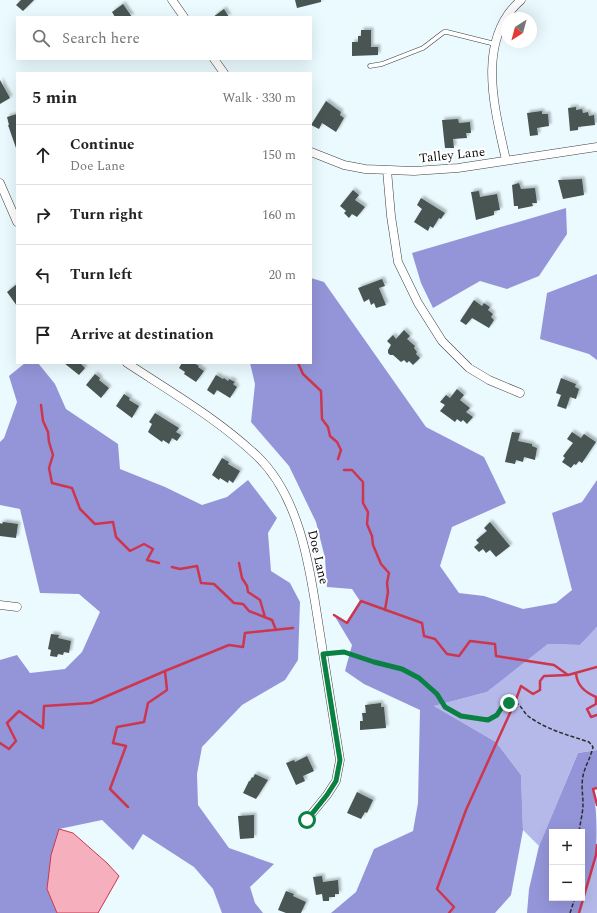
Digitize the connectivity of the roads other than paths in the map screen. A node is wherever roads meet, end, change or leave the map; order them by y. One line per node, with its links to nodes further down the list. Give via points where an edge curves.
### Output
1 (172, 0): 3 (street)
2 (521, 0): 4 (street, via 507,17)
3 (183, 16)
4 (495, 44): 6 (lane, via 444,32 423,48); 10 (street, via 492,59 494,108)
5 (215, 60): 7 (street)
6 (370, 66)
7 (223, 72)
8 (597, 147): 10 (street, Talley Lane)
9 (312, 152): 11 (street, Talley Lane, via 365,169)
10 (506, 160): 11 (street, Talley Lane, via 451,168)
11 (387, 170): 15 (street, via 398,262 418,303 442,341 469,368)
12 (0, 183): 13 (street)
13 (16, 220)
14 (129, 364): 18 (street, Doe Lane, via 211,418 257,456 278,482 295,515 309,564 340,760 336,781)
15 (520, 393)
16 (0, 605): 17 (street)
17 (17, 608)
18 (304, 823)

